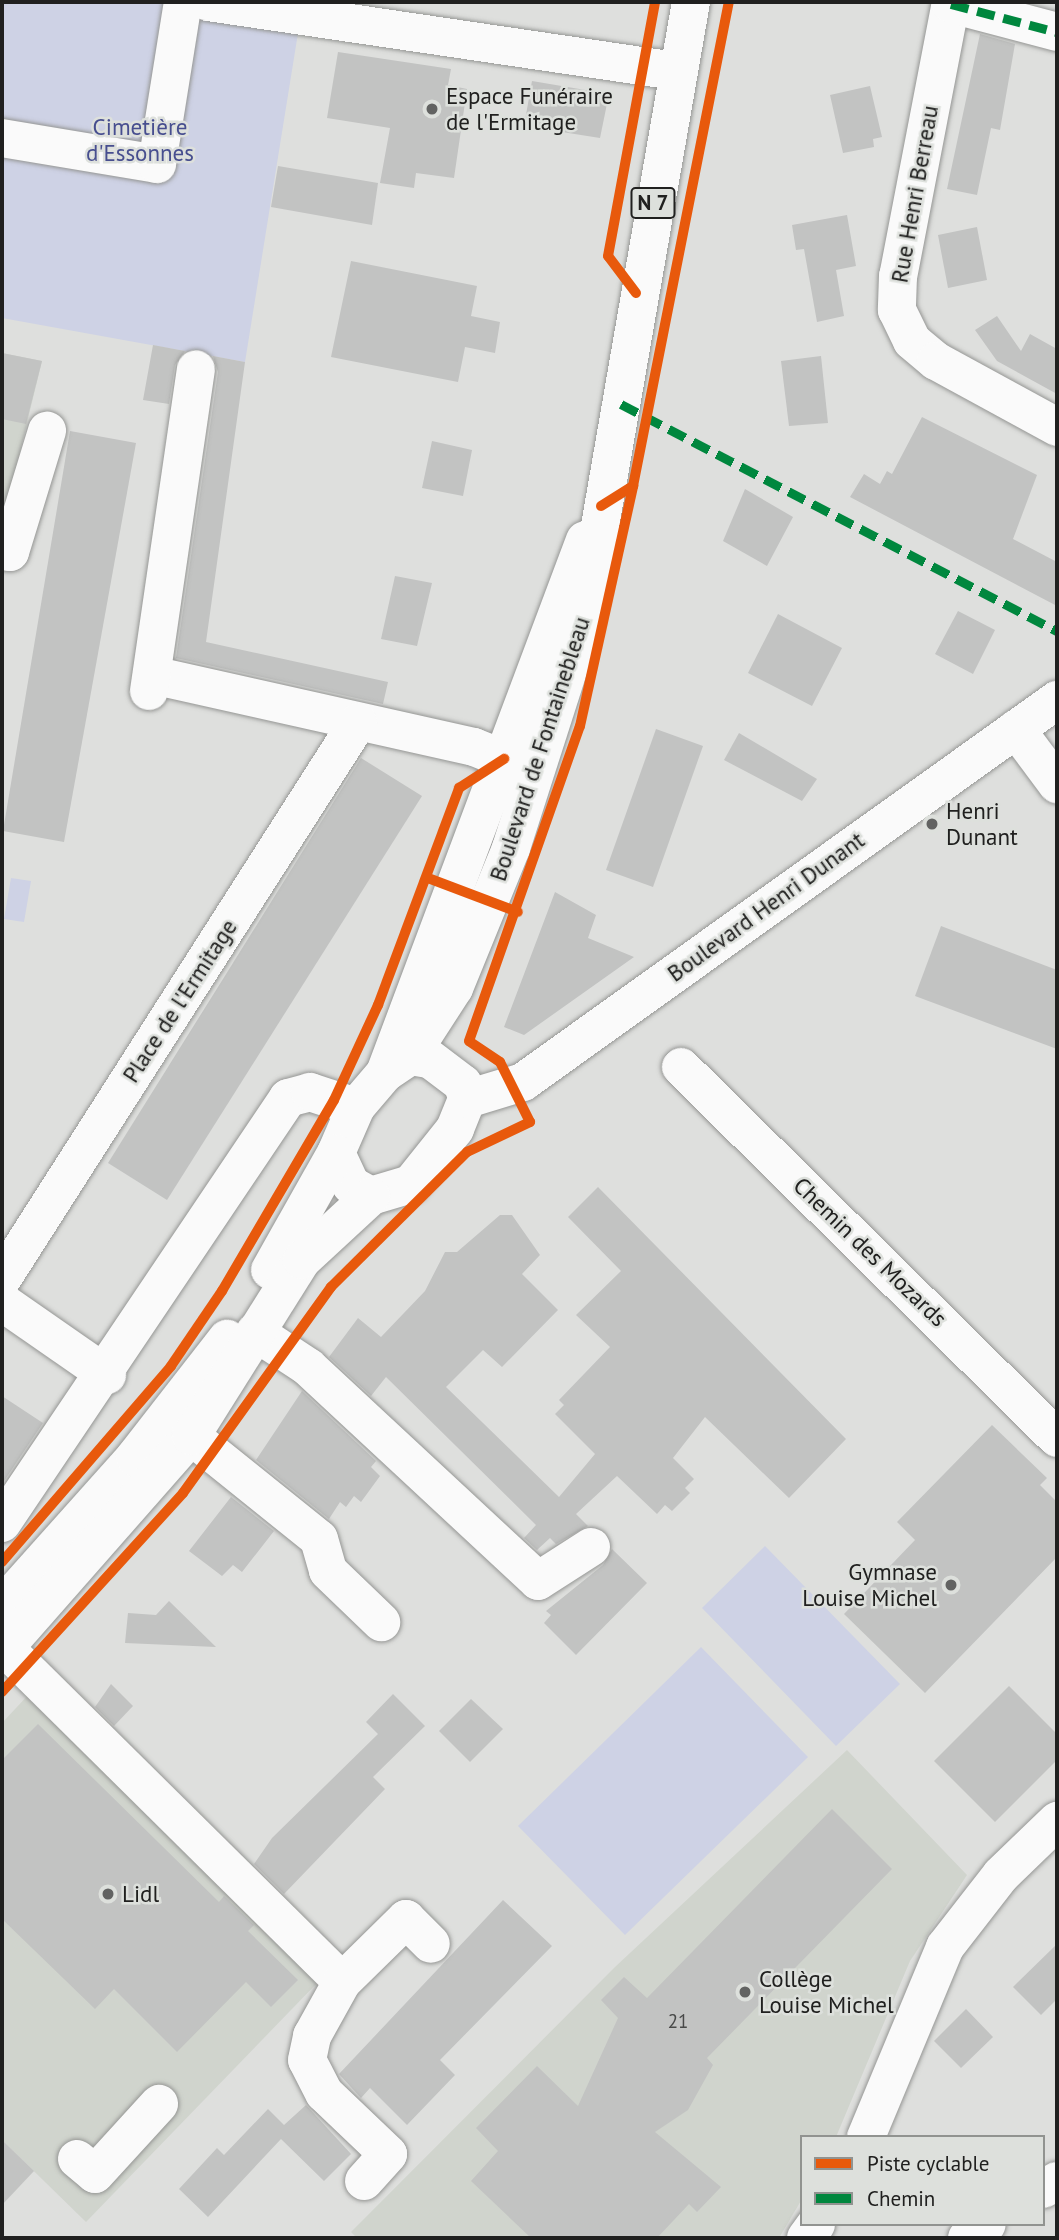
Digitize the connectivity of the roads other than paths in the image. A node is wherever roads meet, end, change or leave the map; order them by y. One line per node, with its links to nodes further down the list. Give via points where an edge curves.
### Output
1 (183, 2): 7 (main road, via 157,164)
2 (208, 2): 6 (main road)
3 (691, 2): 6 (main road, Boulevard de Fontainebleau / N 7)
4 (951, 3): 5 (main road); 9 (main road, Rue Henri Berreau, via 898,275 897,310 912,341 936,361)
5 (1057, 32)
6 (678, 71): 11 (main road, Boulevard de Fontainebleau / N 7)
7 (2, 138)
8 (196, 369): 14 (main road, via 150,683 296,716)
9 (1057, 427)
10 (47, 431): 12 (main road, via 10,552)
11 (601, 506): 16 (main road, Boulevard de Fontainebleau / N 7, via 553,612); 18 (main road, Boulevard de Fontainebleau / N 7, via 583,624)
12 (2, 551)
13 (1057, 700): 15 (main road, Boulevard Henri Dunant)
14 (358, 722): 16 (main road, via 474,747); 25 (main road, Place de l'Ermitage, via 52,1221)
15 (1016, 729): 17 (main road); 21 (main road, Boulevard Henri Dunant, via 523,1082)
16 (504, 760): 18 (main road); 19 (main road, Boulevard de Fontainebleau / N 7)
17 (1057, 784)
18 (510, 848): 19 (main road, Boulevard de Fontainebleau / N 7, via 454,988)
19 (398, 1064): 21 (main road, via 449,1069); 22 (main road, N 7)
20 (681, 1067): 30 (main road, Chemin des Mozards)
21 (467, 1099): 24 (main road, via 455,1129 411,1184)
22 (356, 1107): 23 (main road, N 7); 28 (main road, via 310,1092 288,1098)
23 (336, 1153): 24 (main road, via 351,1185); 33 (main road, N 7, via 307,1211 195,1385)
24 (371, 1196): 27 (main road, via 302,1260)
25 (2, 1279)
26 (2, 1302): 28 (main road)
27 (255, 1332): 29 (main road); 32 (main road, via 308,1367 538,1581)
28 (107, 1375): 31 (main road)
29 (191, 1436): 34 (main road, via 318,1539 328,1571); 35 (main road)
30 (1057, 1438)
31 (2, 1523)
32 (591, 1547)
33 (2, 1606)
34 (381, 1622)
35 (3, 1649): 38 (main road)
36 (1057, 1821): 40 (main road, via 1001,1875 945,1947)
37 (431, 1944): 38 (main road, via 406,1919)
38 (342, 1982): 42 (main road, via 312,2036 307,2060 324,2093 388,2154)
39 (159, 2104): 41 (main road, via 95,2174)
40 (867, 2135)
41 (77, 2159)
42 (364, 2181)
43 (984, 2226): 44 (main road)
44 (967, 2238)

